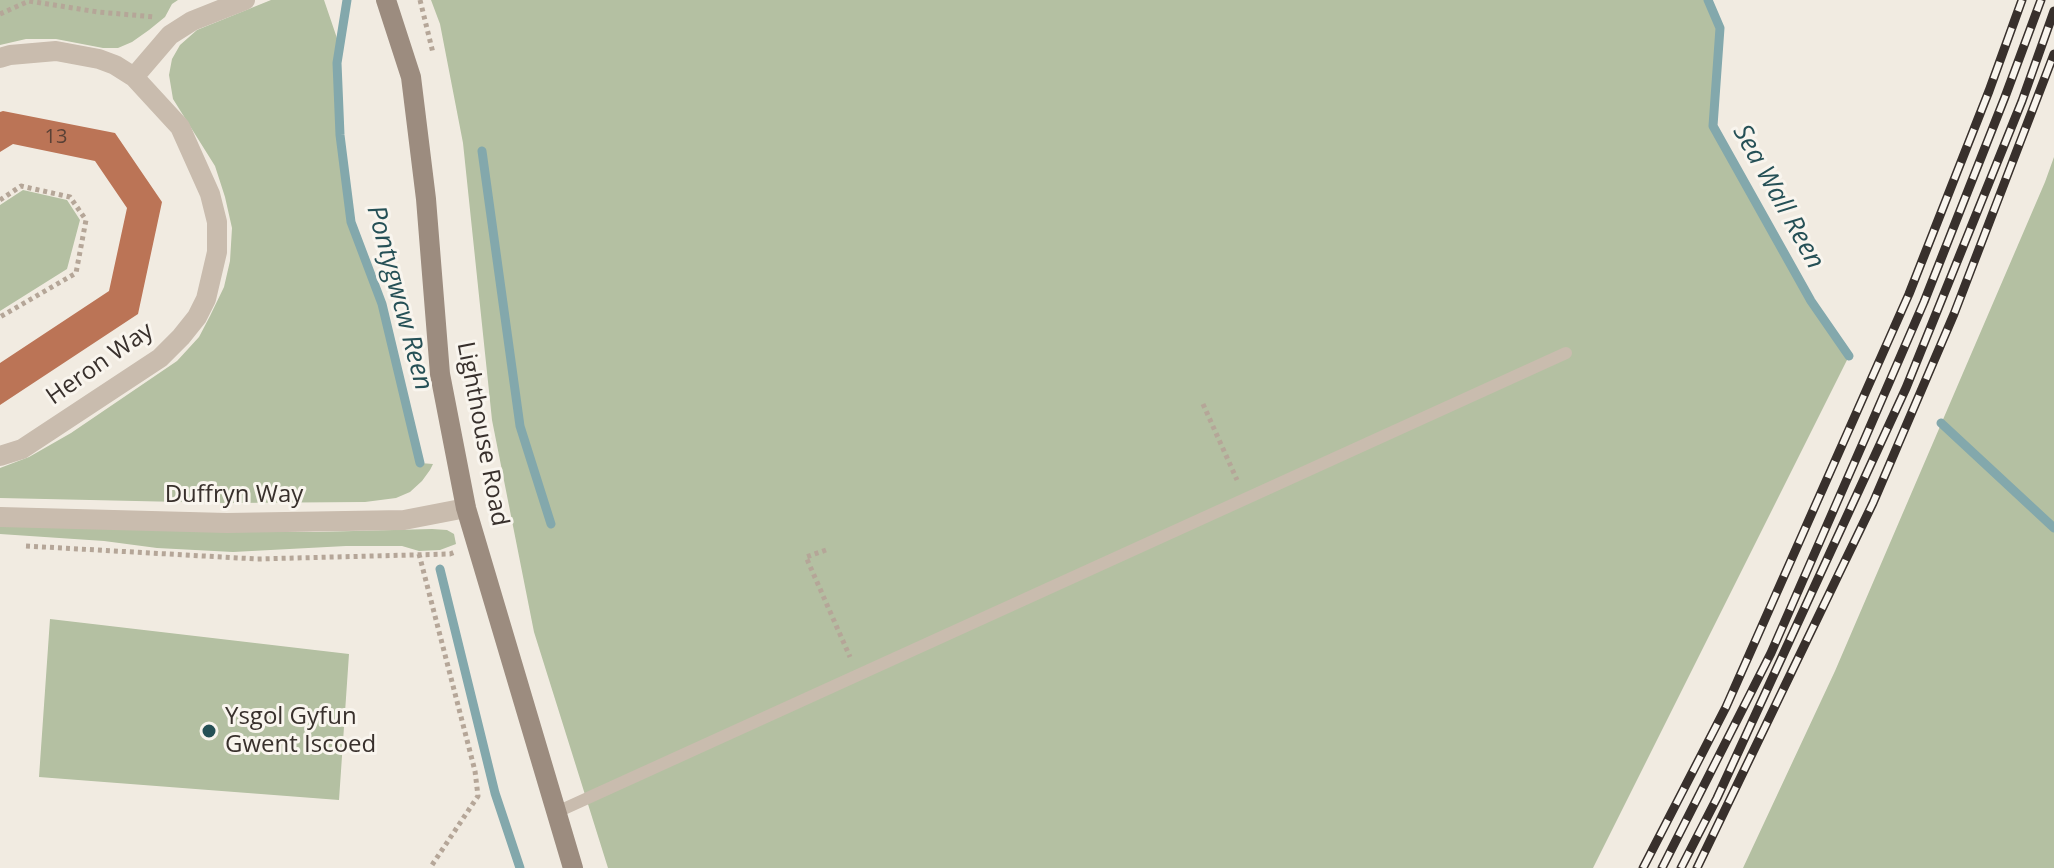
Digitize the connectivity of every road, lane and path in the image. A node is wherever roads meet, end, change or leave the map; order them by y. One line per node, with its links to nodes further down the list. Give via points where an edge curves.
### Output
1 (245, 0): 4 (street)
2 (386, 0): 13 (main road, Lighthouse Road, via 411,77 440,374)
3 (0, 14): 4 (path, via 29,1)
4 (192, 21): 6 (street, via 170,35)
5 (0, 58): 6 (street, Heron Way, via 56,51 99,59)
6 (134, 77): 11 (street, Heron Way, via 180,127 210,194 217,252 206,299 160,358 22,449)
7 (0, 200): 8 (path, via 21,186 70,197 86,220 76,273)
8 (0, 317)
9 (1566, 353): 12 (lane)
10 (1203, 404): 12 (path)
11 (0, 456)
12 (1246, 499): 19 (lane)
13 (466, 508): 14 (street, Duffryn Way, via 404,520 227,523); 16 (main road, Lighthouse Road)
14 (0, 517)
15 (15, 545): 18 (path, via 257,559)
16 (476, 546): 18 (path, via 450,554); 20 (main road, Lighthouse Road)
17 (826, 550): 19 (path, via 806,557)
18 (419, 554): 21 (path, via 478,796)
19 (859, 676): 20 (lane)
20 (557, 812): 22 (main road, Lighthouse Road)
21 (430, 868)
22 (573, 868)

